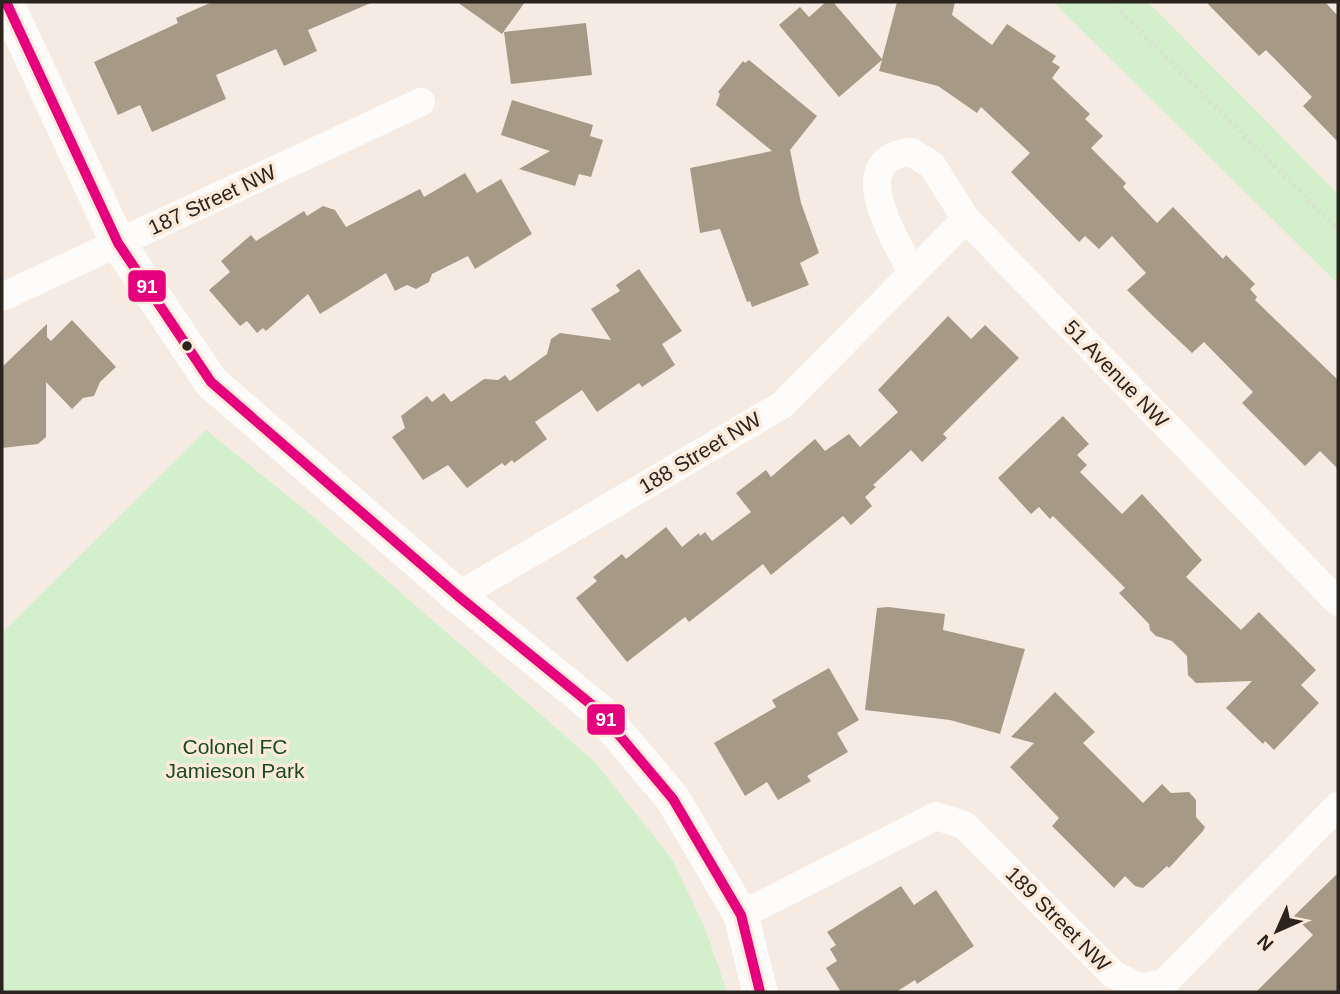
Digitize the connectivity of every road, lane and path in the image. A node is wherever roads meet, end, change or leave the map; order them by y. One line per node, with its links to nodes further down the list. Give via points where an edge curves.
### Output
1 (6, 2): 6 (street)
2 (1111, 2): 5 (path)
3 (421, 102): 6 (street, 187 Street NW)
4 (966, 219): 7 (street, 188 Street NW); 7 (street, 51 Avenue NW, via 932,165 918,154 897,156 879,172 876,195); 10 (street, 51 Avenue NW)
5 (1338, 230)
6 (118, 243): 8 (street, 187 Street NW); 9 (street, via 211,382)
7 (912, 272): 9 (street, 188 Street NW, via 782,405)
8 (2, 297)
9 (458, 596): 12 (street, via 598,710 673,799)
10 (1338, 602)
11 (1338, 807): 12 (street, 189 Street NW, via 1164,983 1141,988 1113,974 964,825 936,816)
12 (741, 915): 13 (street)
13 (760, 992)

